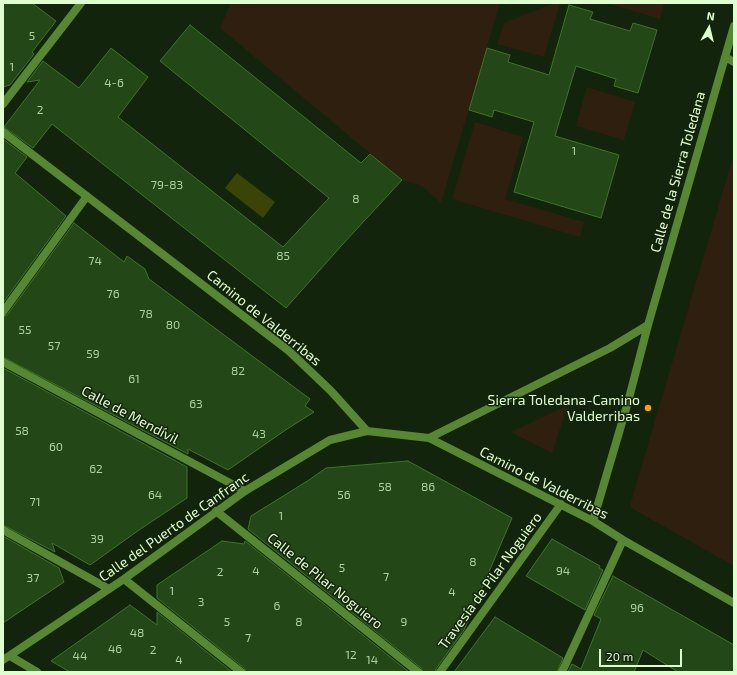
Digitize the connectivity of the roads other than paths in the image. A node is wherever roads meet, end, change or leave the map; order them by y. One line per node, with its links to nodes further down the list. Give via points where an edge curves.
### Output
1 (81, 3): 5 (street)
2 (734, 26): 3 (street, Calle de la Sierra Toledana)
3 (725, 57): 4 (street); 9 (street, Calle de la Sierra Toledana)
4 (734, 62)
5 (3, 104)
6 (3, 132): 7 (street, Camino de Valderribas)
7 (87, 196): 8 (street); 11 (street, Camino de Valderribas, via 289,351 331,391)
8 (3, 312)
9 (648, 325): 12 (street, via 610,348); 16 (street, Calle de la Sierra Toledana)
10 (3, 362): 13 (street, Calle de Mendívil)
11 (367, 431): 12 (street, Camino de Valderribas); 13 (street, Calle del Puerto de Canfranc, via 330,440)
12 (429, 438): 14 (street, Camino de Valderribas)
13 (244, 491): 15 (street, Calle del Puerto de Canfranc)
14 (561, 504): 16 (street, Camino de Valderribas); 26 (street, Travesía de Pilar Noguiero)
15 (216, 511): 19 (street, Calle del Puerto de Canfranc); 25 (street, Calle de Pilar Noguiero)
16 (593, 521): 18 (street, Camino de Valderribas)
17 (3, 530): 20 (street)
18 (623, 540): 21 (street, Camino de Valderribas); 27 (street)
19 (124, 579): 20 (street, Calle del Puerto de Canfranc); 24 (street)
20 (109, 589): 22 (street, Calle del Puerto de Canfranc)
21 (734, 603)
22 (6, 658): 23 (street)
23 (37, 672)
24 (241, 672)
25 (418, 672)
26 (440, 672)
27 (562, 672)

